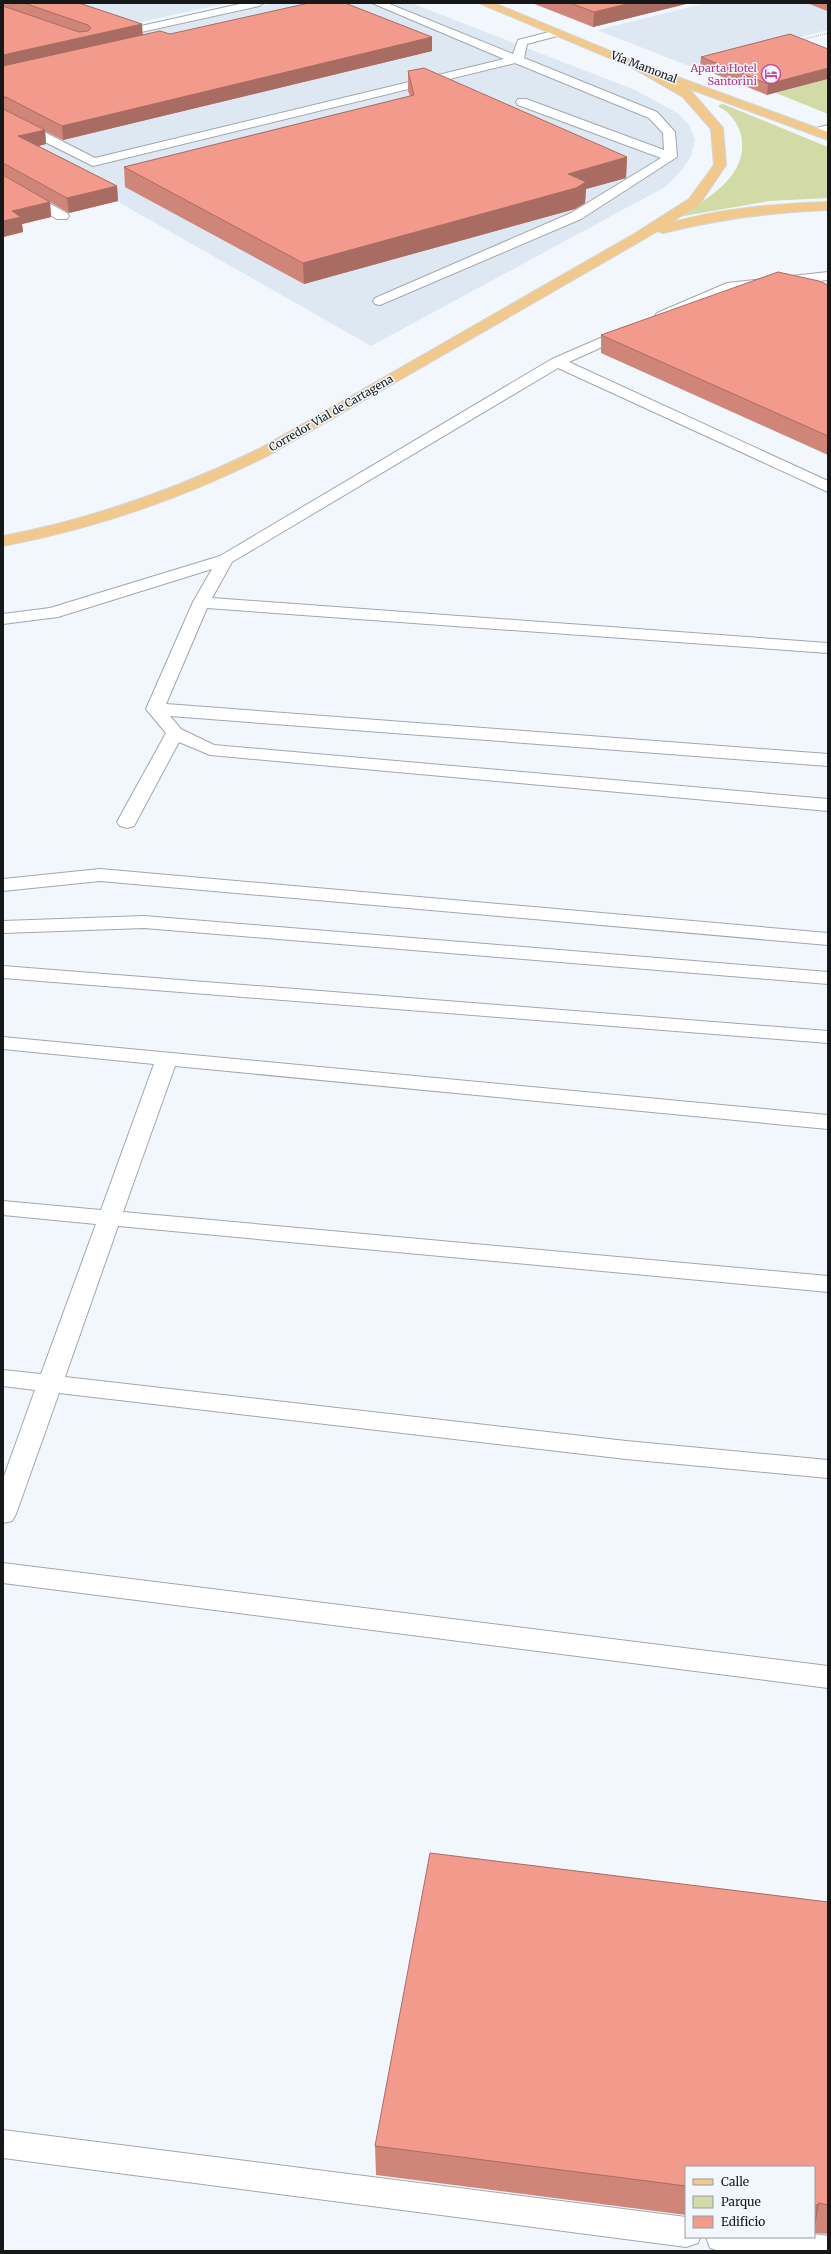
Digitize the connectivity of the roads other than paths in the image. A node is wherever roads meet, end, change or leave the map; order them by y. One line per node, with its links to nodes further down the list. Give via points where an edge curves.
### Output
1 (259, 3): 5 (street)
2 (377, 3): 6 (street)
3 (484, 3): 4 (main road, Vía Mamonal)
4 (557, 33): 6 (street, via 522,42); 7 (main road, Vía Mamonal)
5 (104, 37)
6 (518, 59): 9 (street, via 93,162); 11 (street, via 653,115 669,132)
7 (635, 65): 10 (main road, Vía Mamonal); 15 (main road, Corredor Vial de Cartagena, via 688,94 717,128 720,165 694,202)
8 (522, 102): 11 (street)
9 (3, 116)
10 (824, 133)
11 (671, 157): 17 (street, via 576,216)
12 (3, 182): 14 (street)
13 (828, 206): 15 (main road, Corredor Vial de Cartagena, via 754,210 712,217)
14 (62, 216)
15 (639, 237): 20 (main road, Corredor Vial de Cartagena, via 214,478 107,517 44,534)
16 (828, 276): 18 (street, via 727,287)
17 (380, 301)
18 (557, 362): 19 (street); 21 (street)
19 (828, 487)
20 (3, 541)
21 (226, 559): 22 (street); 23 (street, via 52,613)
22 (202, 602): 24 (street); 25 (street)
23 (3, 619)
24 (828, 648)
25 (154, 709): 26 (street); 27 (street)
26 (175, 733): 28 (street, via 210,750); 29 (street)
27 (828, 760)
28 (828, 805)
29 (127, 822)
30 (3, 885): 32 (street, via 100,875)
31 (3, 927): 34 (street, via 144,922)
32 (828, 939)
33 (3, 972): 35 (street)
34 (828, 978)
35 (828, 1037)
36 (3, 1043): 37 (street)
37 (166, 1060): 38 (street); 40 (street)
38 (828, 1122)
39 (3, 1208): 40 (street)
40 (109, 1219): 41 (street); 43 (street)
41 (828, 1284)
42 (3, 1378): 43 (street)
43 (50, 1383): 44 (street, via 626,1450); 45 (street)
44 (828, 1469)
45 (3, 1514)
46 (3, 1573): 47 (street)
47 (828, 1677)
48 (3, 2144): 49 (street)
49 (685, 2232)
50 (730, 2238): 51 (street)
51 (828, 2251)

